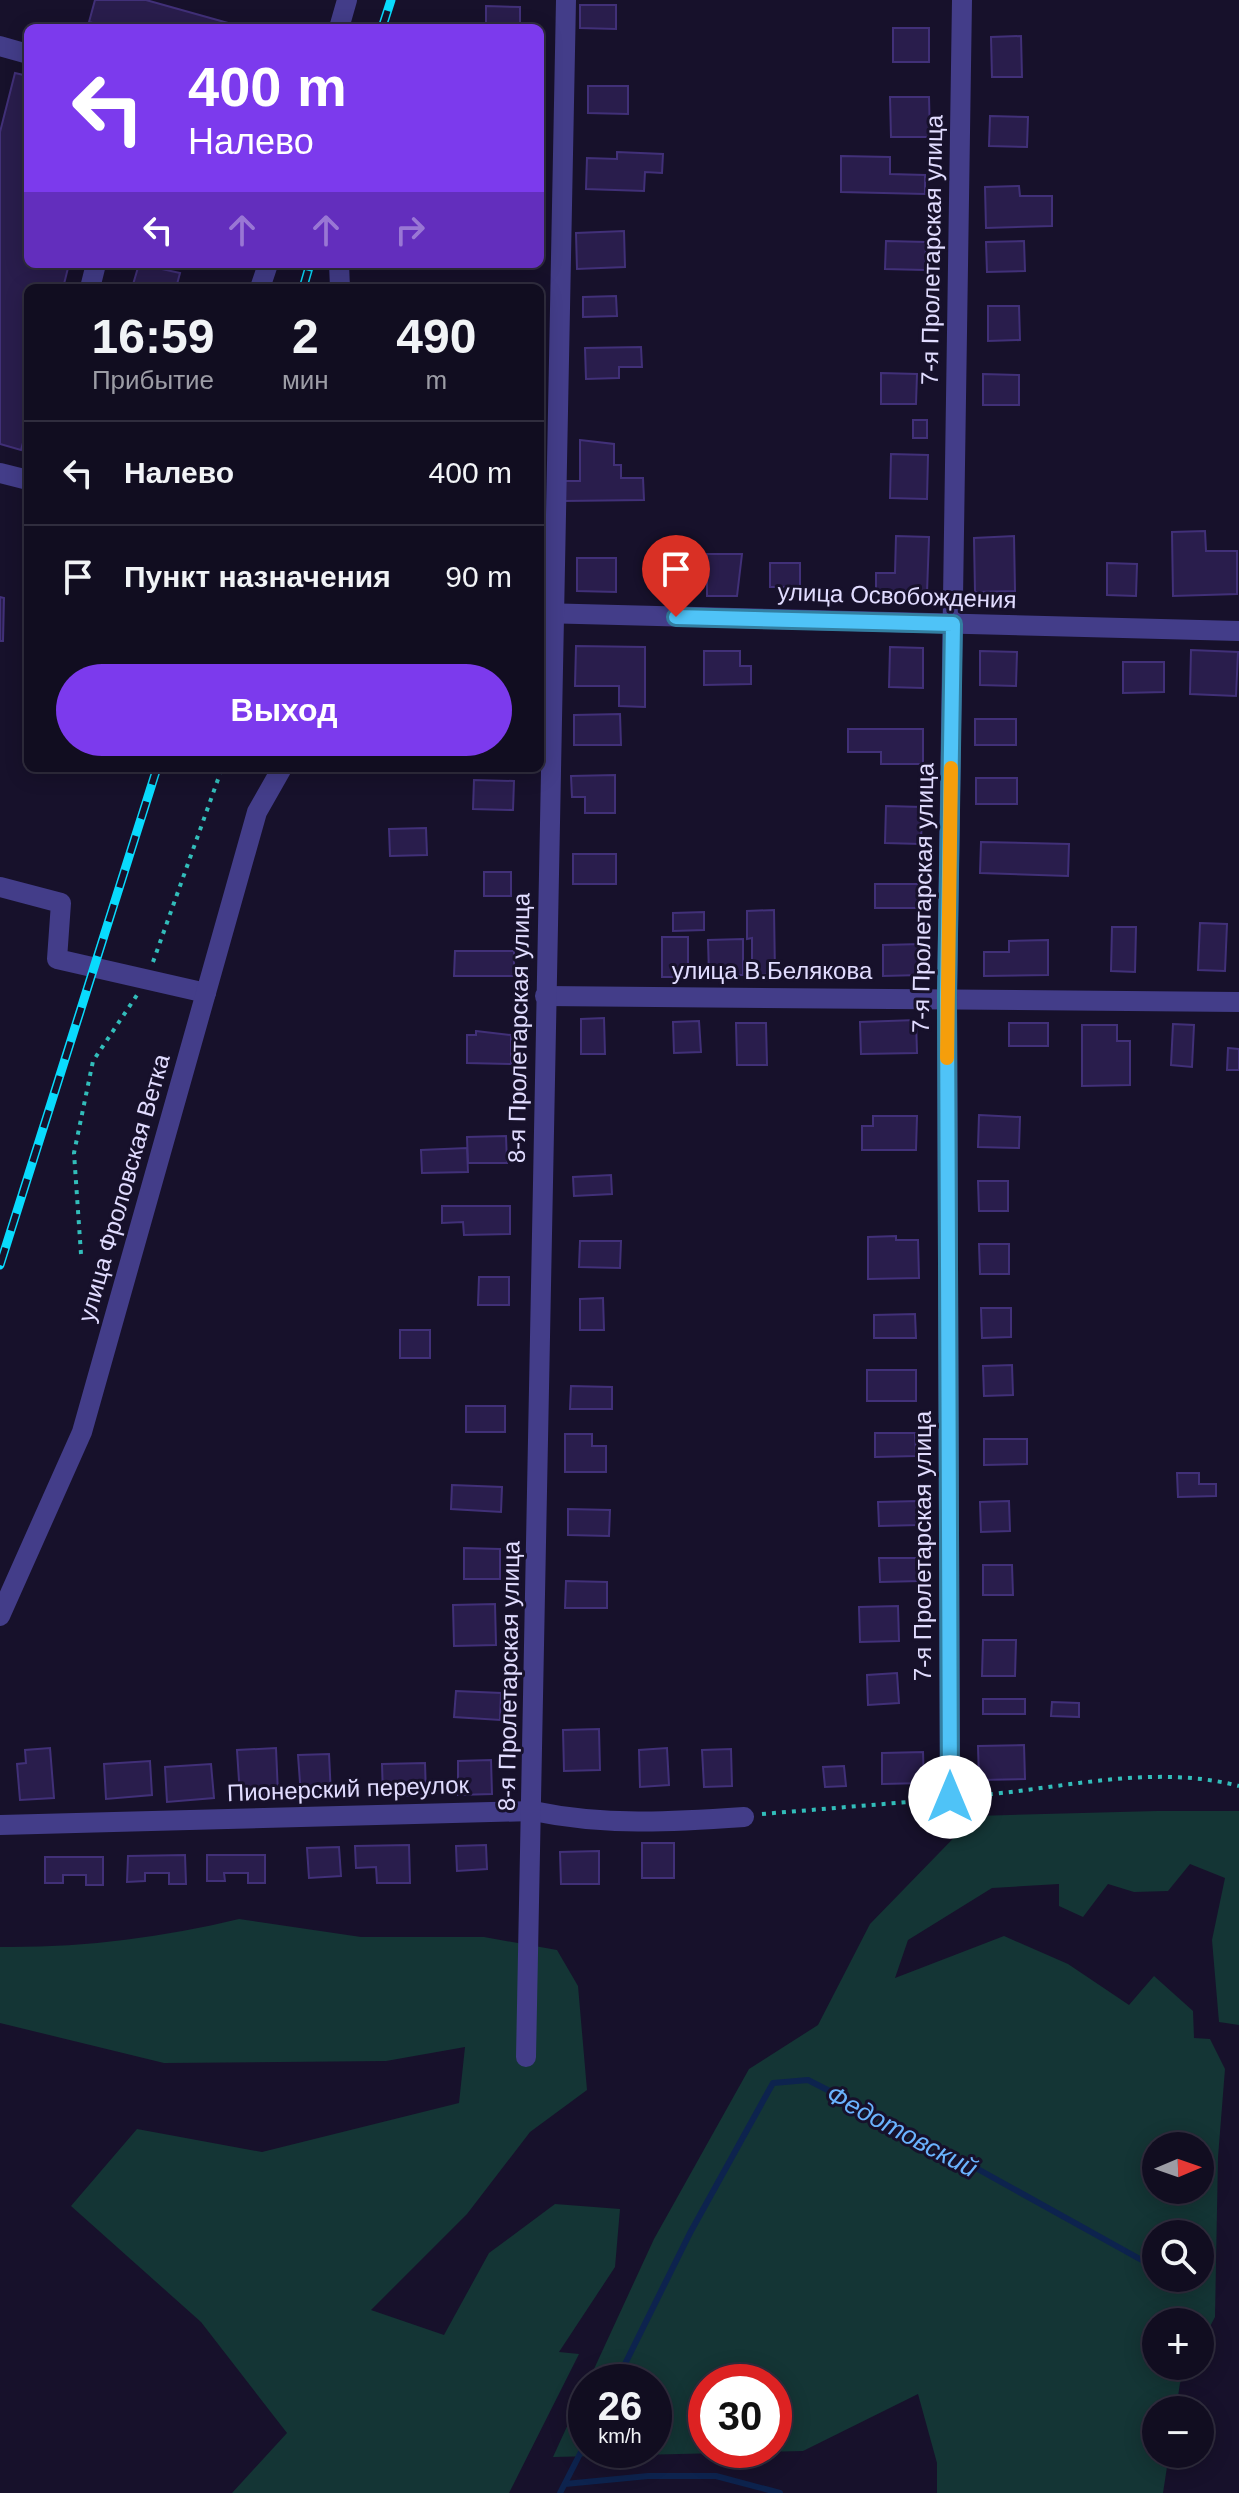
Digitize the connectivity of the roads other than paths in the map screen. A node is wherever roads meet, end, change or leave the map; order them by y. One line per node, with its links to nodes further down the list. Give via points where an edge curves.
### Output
1 (347, 0): 4 (street)
2 (566, 0): 9 (street, 8-я Пролетарская улица)
3 (962, 0): 10 (street, 7-я Пролетарская улица)
4 (340, 24)
5 (0, 46): 6 (street)
6 (24, 53)
7 (0, 473): 8 (street)
8 (24, 479)
9 (546, 613): 10 (street, улица Освобождения); 15 (street, 8-я Пролетарская улица)
10 (953, 624): 11 (street, улица Освобождения); 16 (street, 7-я Пролетарская улица)
11 (1239, 631)
12 (280, 772): 14 (street, улица Фроловская Ветка, via 257,812)
13 (0, 887): 14 (street, via 61,903 57,959)
14 (206, 993): 18 (street, улица Фроловская Ветка, via 82,1432)
15 (545, 996): 16 (street, улица В.Белякова); 20 (street, 8-я Пролетарская улица)
16 (947, 997): 17 (street, улица В.Белякова); 19 (street, 7-я Пролетарская улица)
17 (1239, 1002)
18 (0, 1616)
19 (950, 1797)
20 (533, 1811): 21 (street, Пионерский переулок, via 637,1824); 22 (street, Пионерский переулок); 23 (street, 8-я Пролетарская улица)
21 (744, 1817)
22 (0, 1825)
23 (526, 2057)

